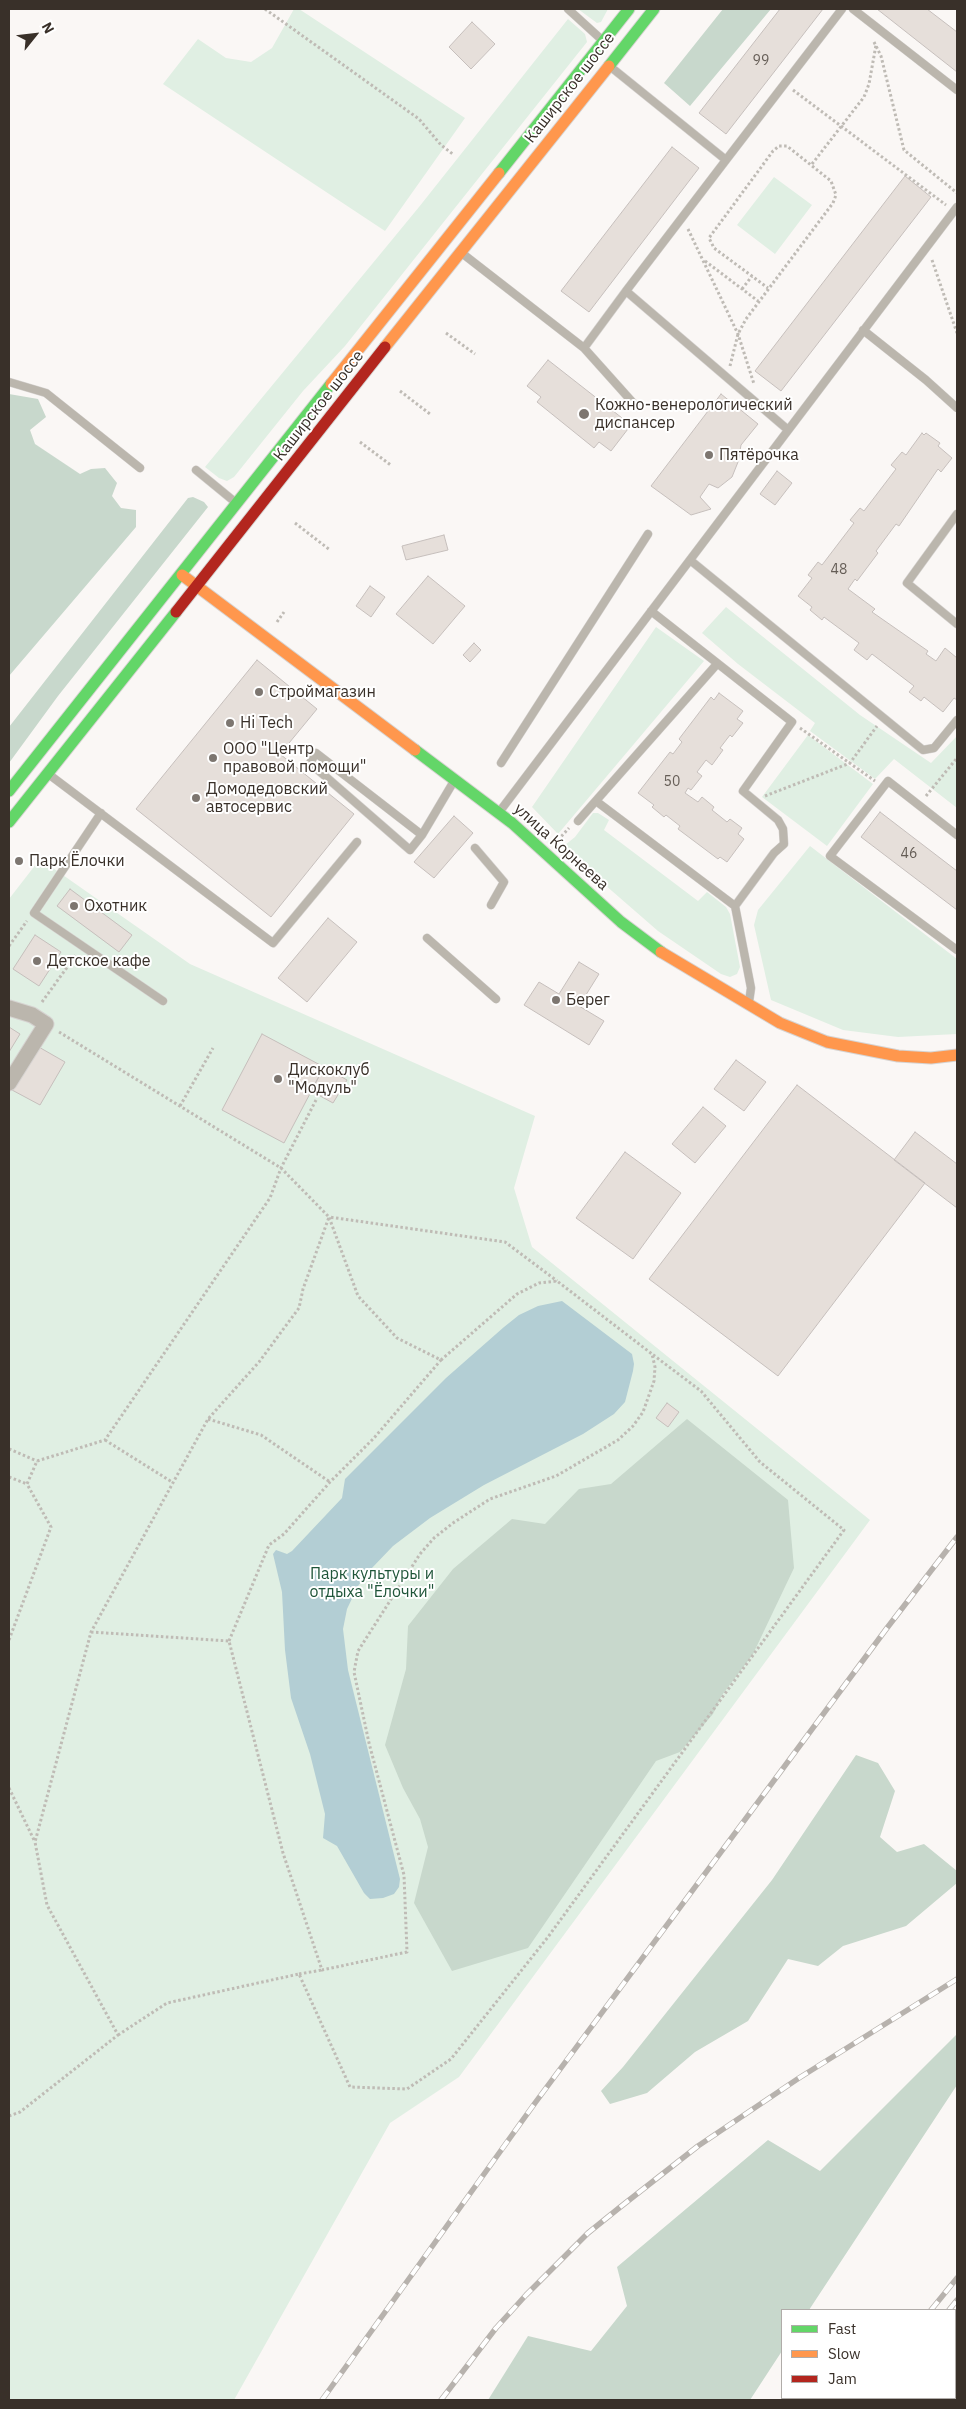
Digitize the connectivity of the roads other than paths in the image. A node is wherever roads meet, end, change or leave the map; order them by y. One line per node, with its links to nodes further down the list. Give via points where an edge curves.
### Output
1 (568, 9): 6 (lane)
2 (629, 9): 6 (main road, Каширское шоссе)
3 (654, 9): 7 (main road, Каширское шоссе)
4 (842, 9): 9 (lane)
5 (853, 9): 8 (lane)
6 (603, 41): 21 (main road, Каширское шоссе)
7 (609, 65): 9 (lane); 11 (main road, Каширское шоссе)
8 (957, 90)
9 (726, 160): 12 (lane)
10 (956, 209): 13 (lane)
11 (461, 252): 14 (lane); 26 (main road, Каширское шоссе)
12 (626, 291): 14 (lane); 18 (lane)
13 (863, 330): 17 (lane); 18 (lane)
14 (584, 348): 16 (lane)
15 (9, 382): 19 (lane, via 46,393)
16 (635, 404)
17 (957, 408)
18 (787, 429): 24 (lane)
19 (140, 468)
20 (196, 470): 21 (lane)
21 (237, 503): 25 (main road, Каширское шоссе)
22 (957, 514): 28 (lane, via 907,584)
23 (648, 534): 31 (lane)
24 (690, 560): 27 (lane); 30 (lane, via 923,750 934,748)
25 (181, 574): 26 (main road, улица Корнеева); 34 (main road, Каширское шоссе)
26 (196, 586): 32 (main road, Каширское шоссе); 33 (main road, улица Корнеева)
27 (651, 611): 29 (lane); 36 (lane)
28 (957, 624)
29 (717, 664): 35 (lane); 45 (lane, via 792,722 743,792 778,820 783,829 784,844)
30 (957, 720)
31 (501, 763)
32 (48, 773): 37 (lane); 39 (main road, Каширское шоссе)
33 (455, 779): 36 (main road, улица Корнеева); 40 (lane)
34 (9, 791)
35 (596, 801): 38 (lane); 45 (lane)
36 (499, 812): 50 (main road, улица Корнеева, via 637,935 682,967)
37 (101, 813): 42 (lane, via 272,943); 49 (lane, via 34,913)
38 (578, 821)
39 (9, 822)
40 (422, 835): 40 (lane, via 410,850 310,763 316,753)
41 (957, 835): 47 (lane, via 888,781 830,856)
42 (356, 842)
43 (475, 848): 44 (lane, via 504,882)
44 (491, 905)
45 (735, 906): 50 (lane, via 751,988)
46 (427, 938): 48 (lane)
47 (957, 950)
48 (496, 999)
49 (163, 1001)
50 (748, 1006): 52 (main road, улица Корнеева, via 795,1030 842,1046 898,1056)
51 (9, 1008): 53 (street, via 32,1015 46,1024)
52 (957, 1056)
53 (9, 1083)

